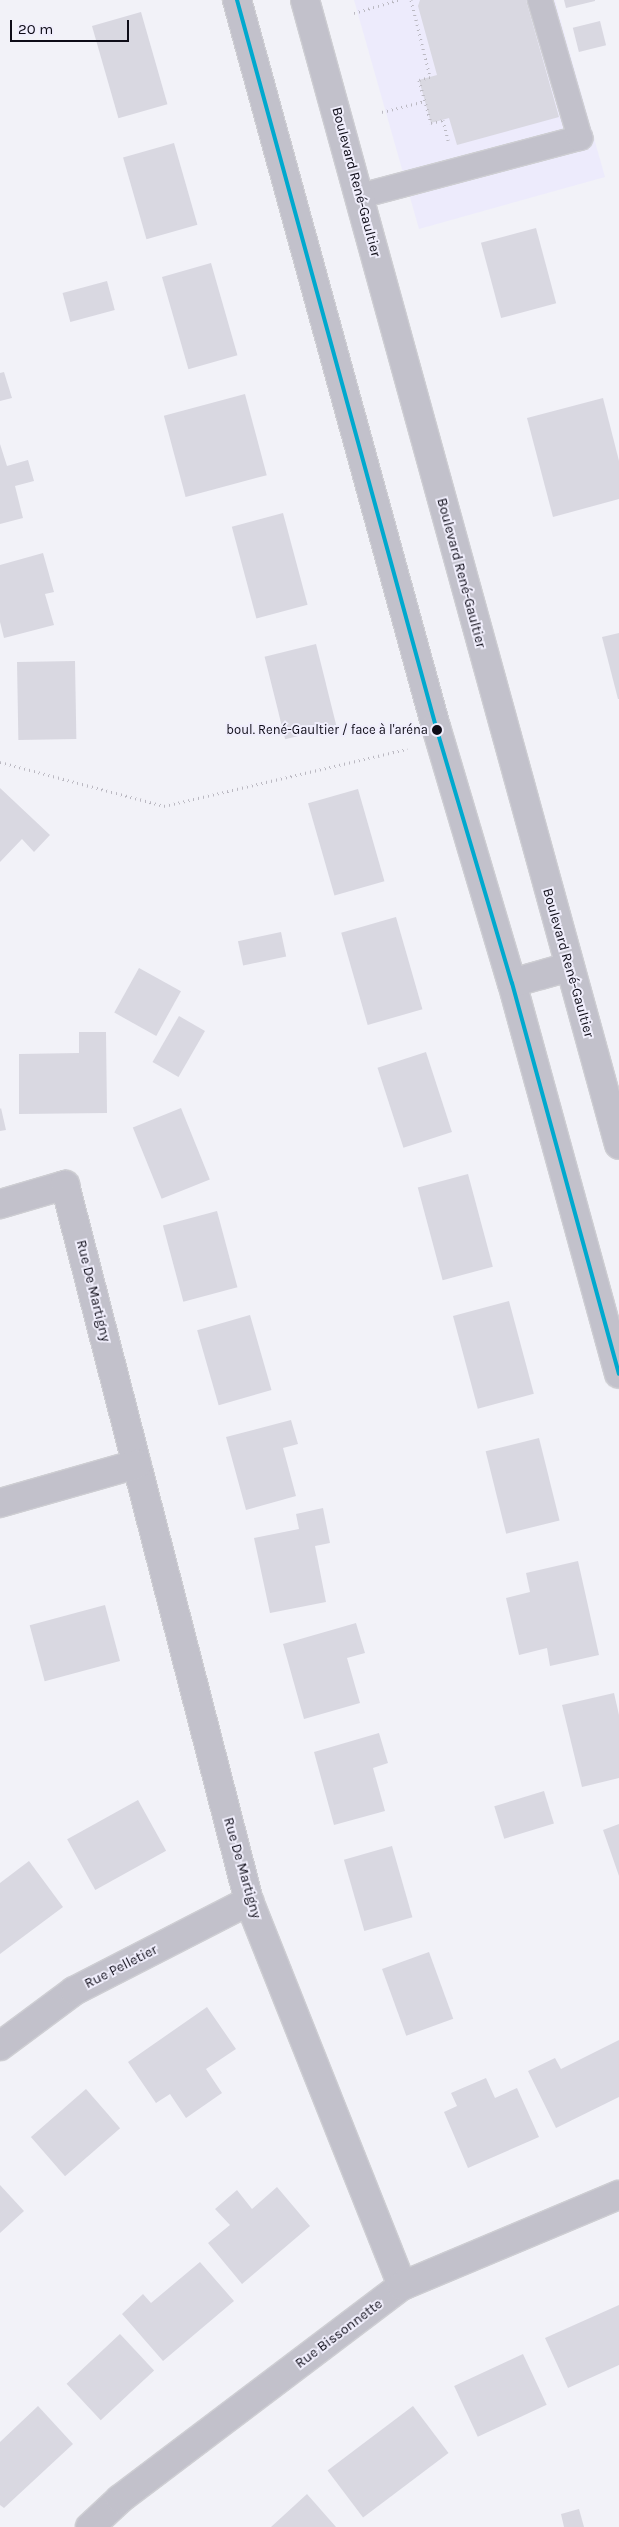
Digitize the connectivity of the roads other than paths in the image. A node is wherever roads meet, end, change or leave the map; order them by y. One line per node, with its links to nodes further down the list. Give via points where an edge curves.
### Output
1 (237, 0): 6 (street, via 440,741)
2 (305, 0): 4 (street, Boulevard René-Gaultier)
3 (540, 0): 4 (lane, via 580,138)
4 (360, 196): 5 (street, Boulevard René-Gaultier)
5 (569, 967): 6 (street); 7 (street, Boulevard René-Gaultier)
6 (512, 983): 9 (street)
7 (619, 1145)
8 (0, 1204): 11 (street, Rue De Martigny, via 65,1185)
9 (615, 1343): 10 (street)
10 (619, 1374)
11 (137, 1464): 12 (street); 13 (street, Rue De Martigny)
12 (0, 1504)
13 (249, 1901): 14 (street, Rue Pelletier, via 74,1991); 16 (street, Rue De Martigny)
14 (0, 2046)
15 (619, 2195): 16 (street, Rue Bissonnette)
16 (402, 2286): 17 (street, Rue Bissonnette, via 120,2499)
17 (90, 2527)

